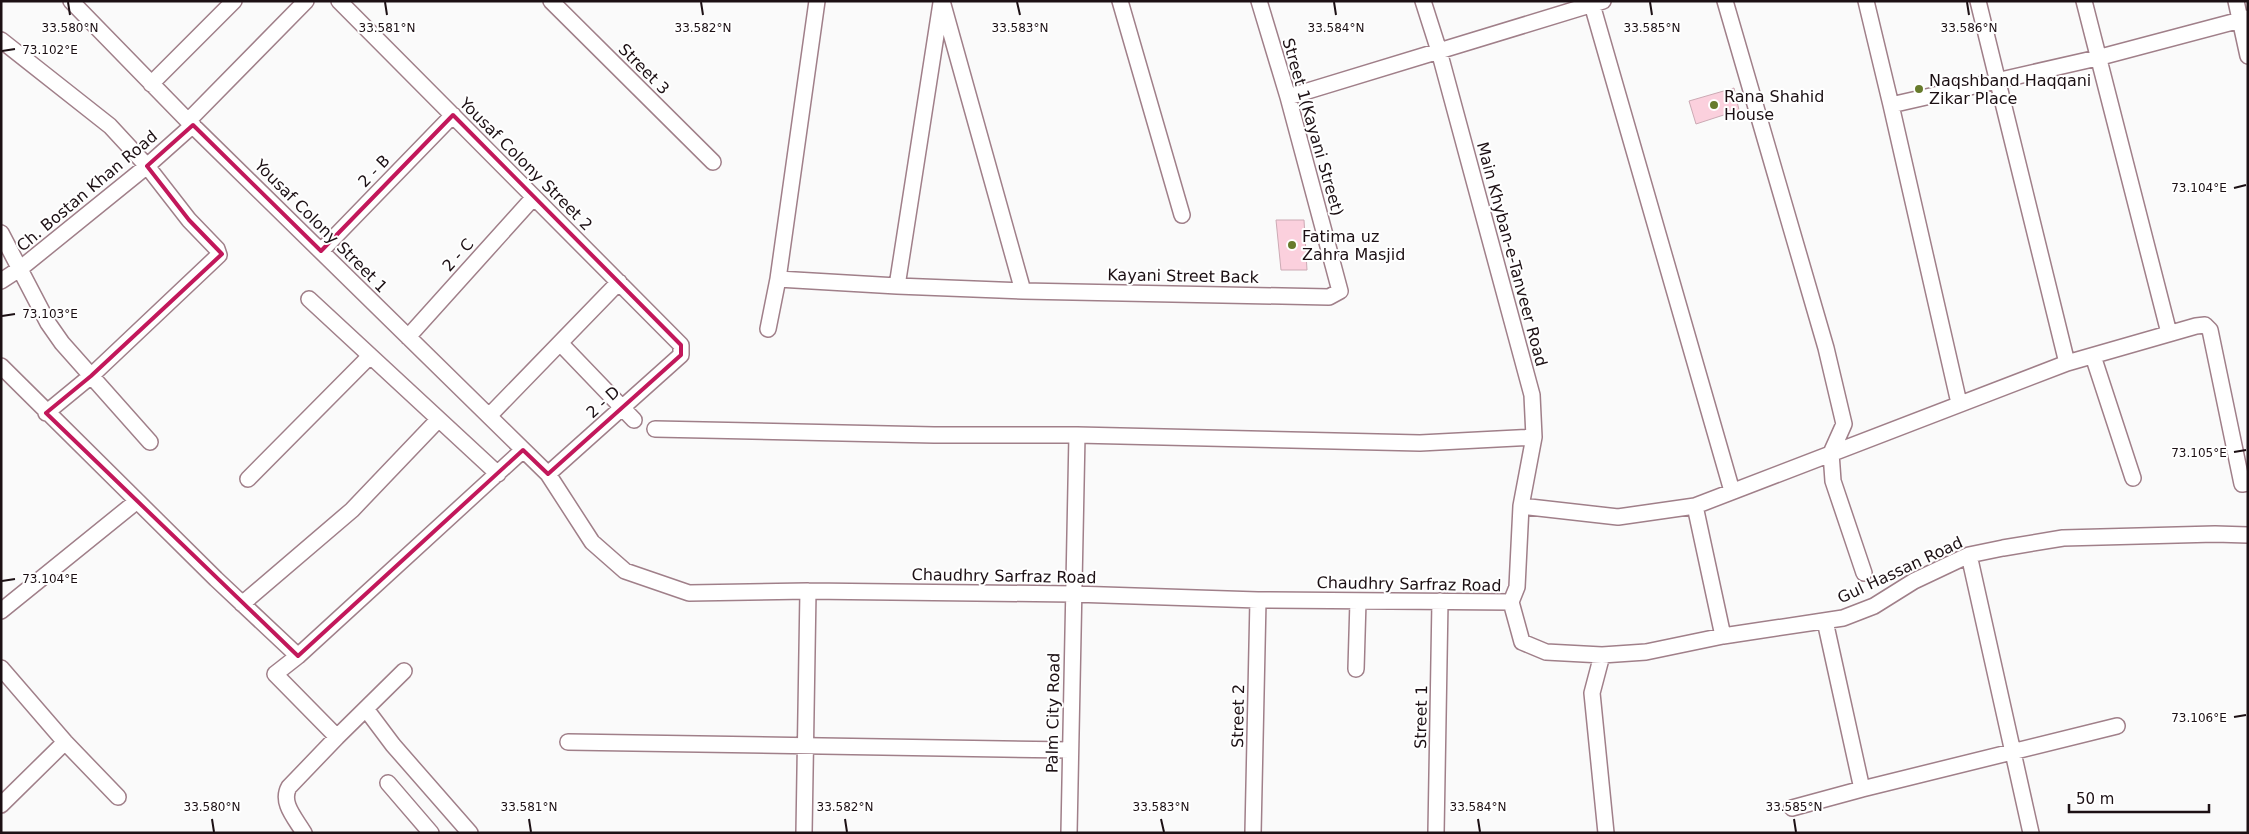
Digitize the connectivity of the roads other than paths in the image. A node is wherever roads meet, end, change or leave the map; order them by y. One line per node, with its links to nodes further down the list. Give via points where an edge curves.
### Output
1 (71, 1): 23 (street, Yousaf Colony Street 1)
2 (234, 1): 23 (street)
3 (306, 1): 27 (street, Ch. Bostan Khan Road)
4 (339, 1): 26 (street, Yousaf Colony Street 2)
5 (551, 1): 28 (street, Street 3)
6 (817, 1): 35 (street)
7 (942, 1): 38 (street); 39 (street)
8 (1120, 1): 31 (street)
9 (1259, 1): 24 (street, Street 1(Kayani Street))
10 (1423, 1): 19 (street, Main Khyban-e-Tanveer Road)
11 (1725, 1): 63 (street, via 1826,348 1844,424)
12 (1866, 1): 25 (street)
13 (1978, 1): 22 (street)
14 (2084, 1): 21 (street)
15 (2236, 1): 17 (street)
16 (1596, 2): 19 (street); 69 (street)
17 (2244, 19): 20 (street); 21 (street)
18 (1, 40): 29 (street, via 110,126)
19 (1439, 51): 24 (street); 60 (street, Main Khyban-e-Tanveer Road, via 1522,353 1532,395)
20 (2248, 56)
21 (2097, 58): 22 (street); 43 (street)
22 (1997, 80): 25 (street); 49 (street)
23 (151, 84): 27 (street, Yousaf Colony Street 1)
24 (1288, 98): 40 (street, Street 1(Kayani Street))
25 (1892, 105): 52 (street)
26 (453, 115): 30 (street, Yousaf Colony Street 2); 33 (street, 2 - B)
27 (190, 123): 29 (street, Ch. Bostan Khan Road); 33 (street, Yousaf Colony Street 1)
28 (713, 162)
29 (147, 166): 34 (street, Ch. Bostan Khan Road); 51 (street, via 219,255)
30 (534, 197): 37 (street, Yousaf Colony Street 2); 44 (street, 2 - C)
31 (1182, 215)
32 (1, 233): 34 (street)
33 (321, 251): 44 (street, Yousaf Colony Street 1)
34 (21, 268): 36 (street, Ch. Bostan Khan Road); 51 (street, via 48,323)
35 (778, 278): 38 (street, Kayani Street Back); 42 (street)
36 (1, 281)
37 (619, 282): 45 (street); 46 (street, Yousaf Colony Street 2, via 681,345)
38 (897, 286): 39 (street, Kayani Street Back)
39 (1023, 291): 40 (street, Kayani Street Back, via 1328,297)
40 (1340, 291)
41 (308, 299): 47 (street)
42 (768, 329)
43 (2169, 334): 48 (street); 68 (street, via 2205,325 2210,330 2242,484)
44 (408, 337): 55 (street, Yousaf Colony Street 1)
45 (561, 344): 53 (street); 55 (street)
46 (681, 355): 53 (street, 2 - D)
47 (370, 356): 64 (street); 67 (street)
48 (2093, 356): 49 (street); 66 (street)
49 (2067, 363): 52 (street)
50 (1, 366): 54 (street)
51 (91, 376): 54 (street); 61 (street)
52 (1959, 403): 63 (street)
53 (623, 408): 56 (street); 65 (street, 2 - D)
54 (46, 413): 70 (street)
55 (489, 416): 62 (street, Yousaf Colony Street 1)
56 (634, 420)
57 (436, 422): 82 (street, via 352,510)
58 (655, 429): 59 (street)
59 (1077, 435): 60 (street, via 1420,443); 77 (street, Palm City Road)
60 (1534, 437): 72 (street, Main Khyban-e-Tanveer Road)
61 (150, 442)
62 (523, 450): 64 (street); 65 (street, Yousaf Colony Street 1)
63 (1831, 453): 69 (street); 75 (street, via 1833,482)
64 (498, 474): 87 (street)
65 (548, 474): 76 (street, Chaudhry Sarfraz Road, via 592,542 625,571 689,594)
66 (2133, 478)
67 (248, 479)
68 (2248, 483)
69 (1732, 491): 71 (street)
70 (137, 501): 82 (street); 83 (street)
71 (1695, 506): 72 (street, via 1618,517); 85 (street)
72 (1521, 514): 81 (street, Main Khyban-e-Tanveer Road, via 1517,587)
73 (2248, 535): 74 (street, Gul Hassan Road, via 2063,538)
74 (1969, 555): 84 (street, Gul Hassan Road, via 1914,581 1874,606); 98 (street)
75 (1864, 573)
76 (808, 591): 77 (street, Chaudhry Sarfraz Road); 96 (street)
77 (1073, 594): 78 (street, Chaudhry Sarfraz Road); 97 (street, Palm City Road)
78 (1258, 600): 79 (street, Chaudhry Sarfraz Road); 109 (street, Street 2)
79 (1358, 600): 80 (street, Chaudhry Sarfraz Road); 89 (street)
80 (1440, 601): 81 (street, Chaudhry Sarfraz Road); 110 (street, Street 1)
81 (1511, 602): 86 (street, Gul Hassan Road, via 1522,642 1546,652)
82 (242, 604): 87 (street)
83 (1, 611)
84 (1825, 621): 85 (street, Gul Hassan Road); 100 (street)
85 (1723, 636): 86 (street, Gul Hassan Road, via 1646,652)
86 (1602, 655): 111 (street, via 1592,693)
87 (298, 656): 93 (street, via 275,674)
88 (1, 668): 94 (street)
89 (1356, 669)
90 (404, 671): 91 (street)
91 (366, 709): 93 (street); 106 (street)
92 (2117, 726): 98 (street)
93 (337, 737): 104 (street, via 285,793 286,804)
94 (65, 742): 101 (street); 102 (street)
95 (568, 742): 96 (street)
96 (806, 746): 97 (street); 107 (street)
97 (1070, 750): 108 (street, Palm City Road)
98 (2014, 750): 100 (street); 112 (street)
99 (388, 783): 105 (street)
100 (1862, 789): 103 (street)
101 (118, 797)
102 (1, 805)
103 (1792, 808)
104 (304, 833)
105 (431, 833)
106 (470, 833)
107 (804, 833)
108 (1069, 833)
109 (1253, 833)
110 (1436, 833)
111 (1606, 833)
112 (2031, 833)

